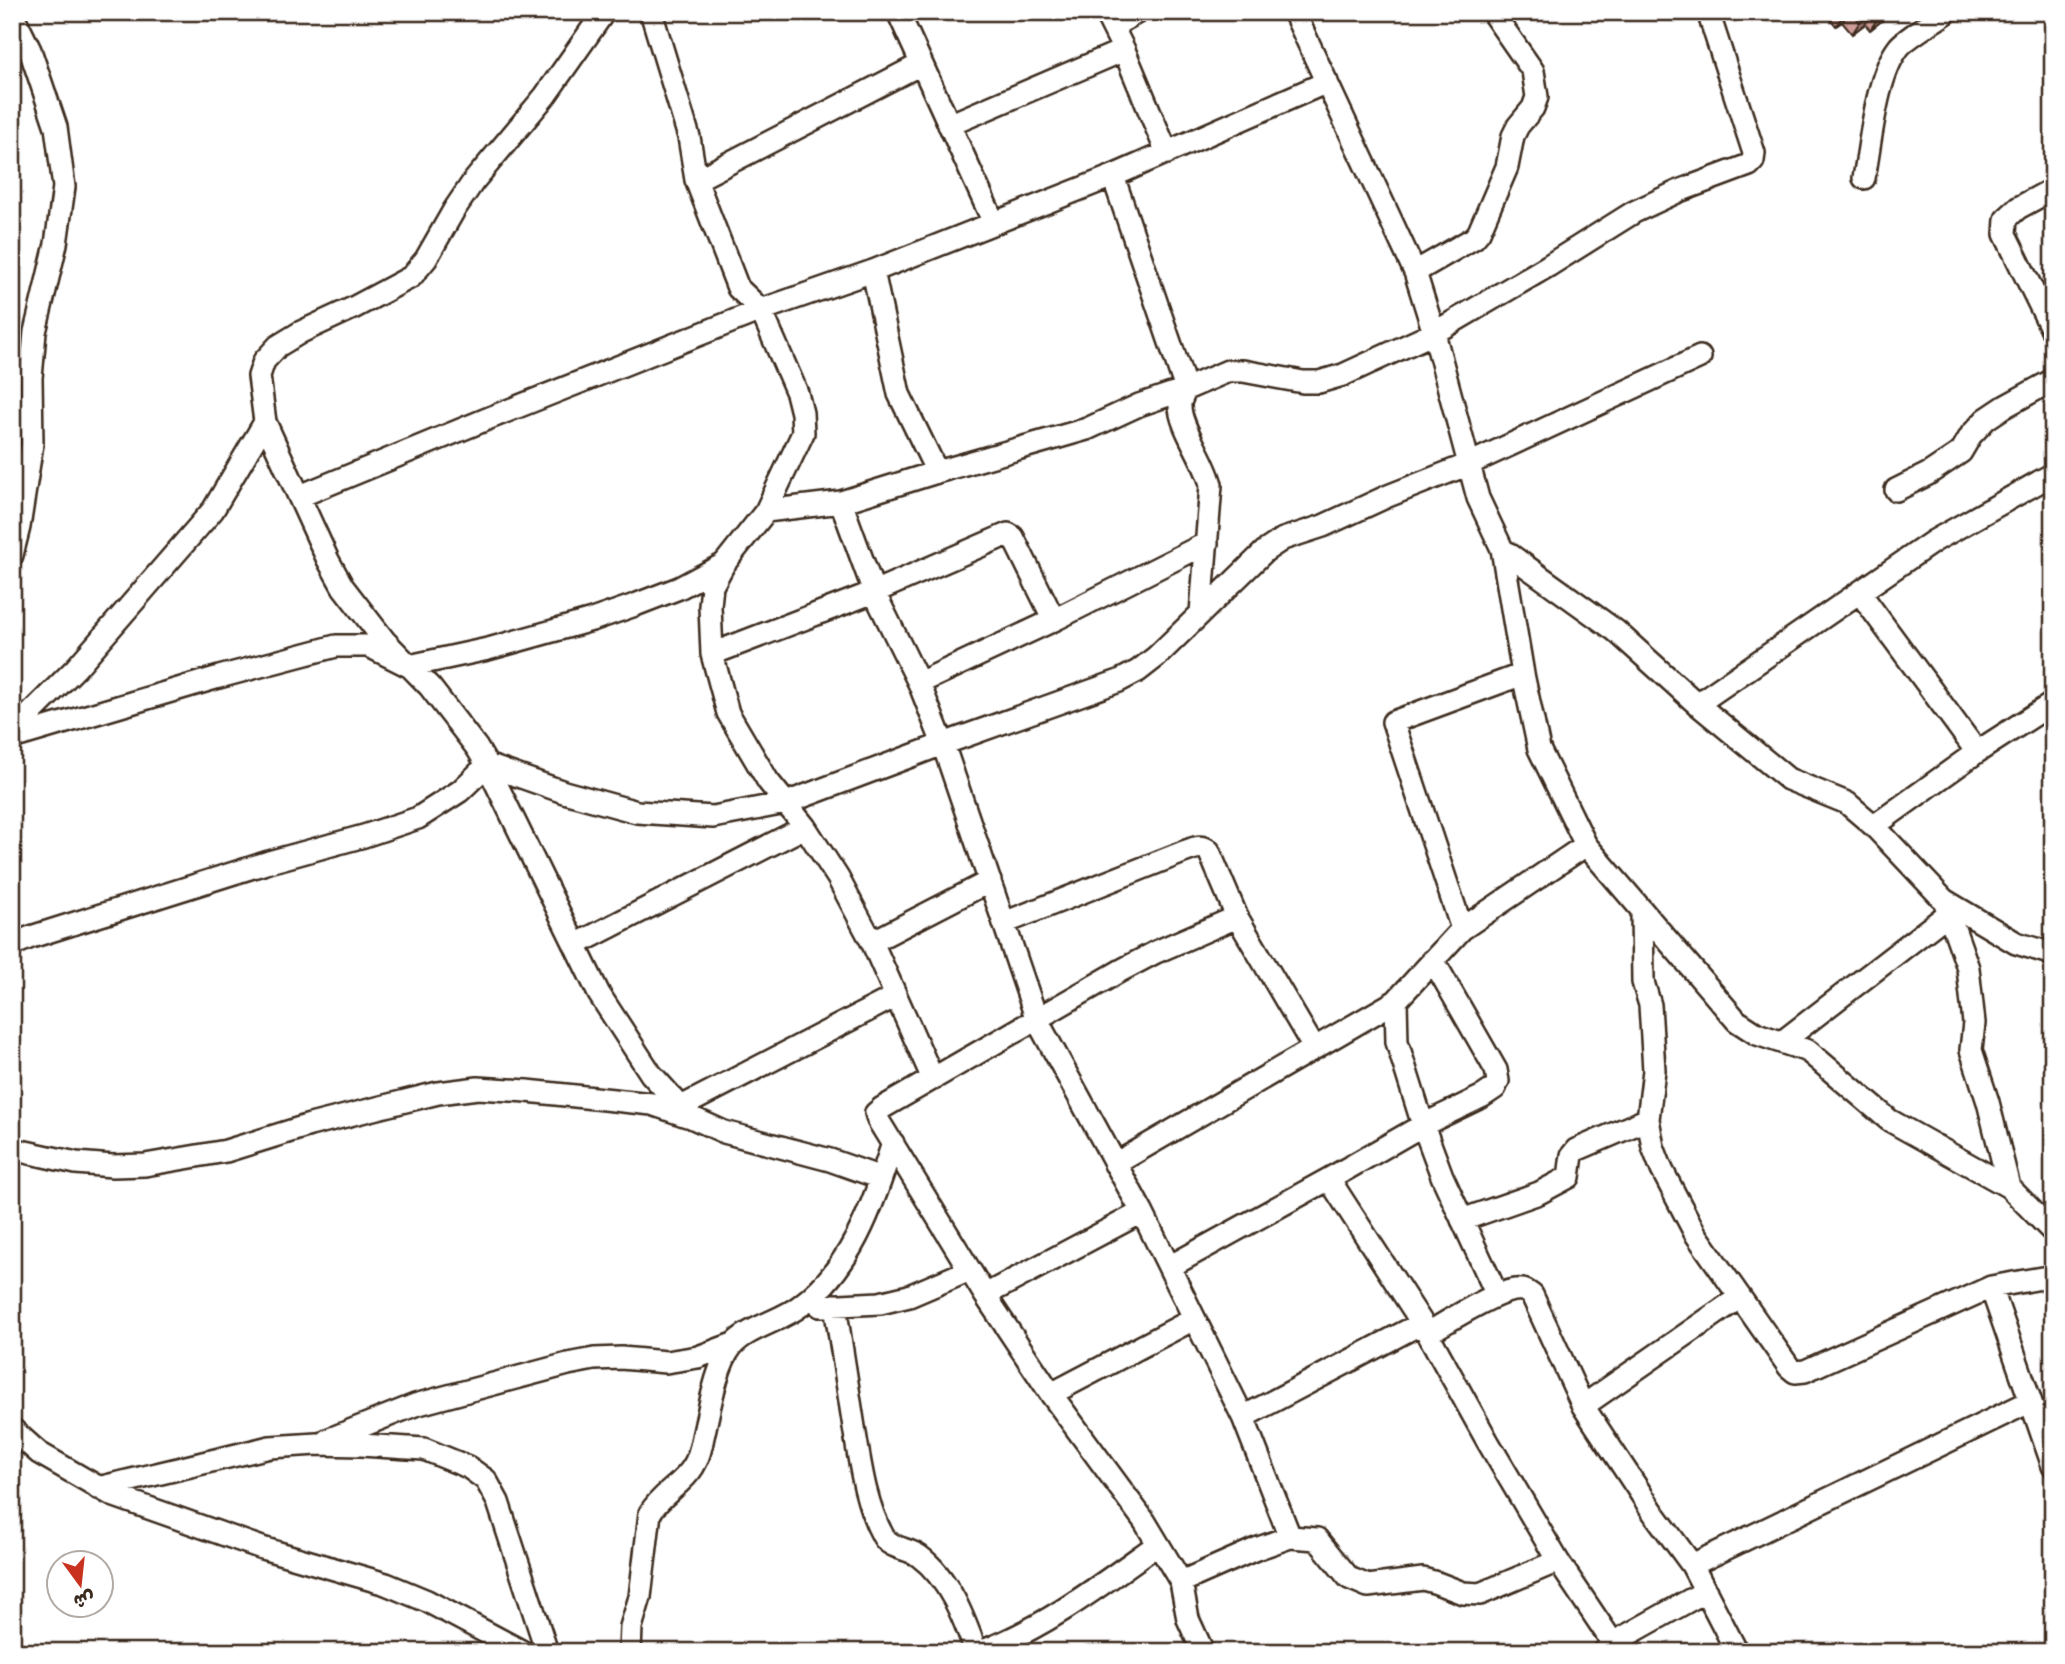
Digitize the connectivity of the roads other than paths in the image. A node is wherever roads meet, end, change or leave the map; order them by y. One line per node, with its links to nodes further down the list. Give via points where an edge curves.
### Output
1 (604, 12): 29 (street, via 545,96 473,182 411,277 301,331 264,361 258,376)
2 (651, 12): 18 (street, via 689,137)
3 (898, 12): 12 (street)
4 (1139, 12): 10 (street)
5 (1492, 12): 22 (street, via 1533,71 1537,97 1513,136 1507,167 1479,232)
6 (1708, 12): 25 (street, via 1753,161 1634,212)
7 (1947, 12): 17 (street, via 1899,46 1886,70)
8 (12, 13): 39 (street, via 56,127 64,187 35,332 32,444)
9 (1295, 13): 13 (street)
10 (1109, 19): 11 (street)
11 (1124, 50): 14 (street); 15 (street)
12 (921, 64): 14 (street); 18 (street)
13 (1326, 82): 15 (street); 22 (street)
14 (949, 125): 20 (street)
15 (1167, 153): 16 (street)
16 (1113, 176): 20 (street); 28 (street)
17 (1864, 178)
18 (696, 180): 23 (street, via 738,288)
19 (2053, 189): 24 (street, via 2006,219 2005,234)
20 (995, 223): 21 (street)
21 (873, 271): 23 (street); 31 (street, via 899,394)
22 (1415, 272): 25 (street)
23 (761, 310): 34 (street); 36 (street, via 797,393 803,433)
24 (2053, 332)
25 (1434, 333): 28 (street, via 1319,382 1243,370 1228,371); 30 (street)
26 (1700, 357): 30 (street)
27 (2053, 380): 33 (street, via 1986,419 1961,452)
28 (1186, 389): 31 (street, via 1087,429); 37 (street, via 1181,414 1211,485)
29 (265, 422): 34 (street); 51 (street, via 213,510 76,668)
30 (1469, 464): 38 (street, via 1478,498); 43 (street, via 1324,526 1283,538)
31 (937, 472): 35 (street)
32 (2053, 474): 42 (street, via 1934,541)
33 (1896, 490)
34 (300, 496): 46 (street, via 343,587)
35 (841, 502): 36 (street); 41 (street)
36 (766, 511): 40 (street)
37 (1207, 543): 43 (street); 44 (street)
38 (1502, 549): 47 (street); 50 (street, via 1616,631)
39 (12, 555)
40 (724, 564): 45 (street, via 712,586); 46 (street, via 679,588 592,620)
41 (874, 592): 44 (street, via 1008,534); 45 (street); 48 (street)
42 (1860, 593): 50 (street); 54 (street)
43 (1201, 613): 53 (street, via 1156,657 1119,681)
44 (1054, 620): 48 (street)
45 (712, 654): 56 (street, via 728,713)
46 (409, 666): 52 (street, via 369,646 336,646); 55 (street)
47 (1522, 674): 59 (street, via 1539,749); 65 (street, via 1393,722)
48 (919, 682): 53 (street)
49 (2053, 703): 54 (street)
50 (1698, 704): 57 (street, via 1788,779 1847,803)
51 (12, 732)
52 (12, 738)
53 (943, 744): 56 (street); 60 (street)
54 (1977, 752): 57 (street)
55 (487, 765): 56 (street, via 637,812 713,817); 67 (street, via 460,791 418,818); 68 (street)
56 (786, 803): 58 (street)
57 (1874, 826): 61 (street)
58 (805, 827): 66 (street); 68 (street)
59 (1586, 845): 62 (street); 65 (street)
60 (990, 881): 64 (street); 66 (street)
61 (1947, 906): 69 (street, via 2016,943); 74 (street); 85 (street, via 1968,968 1974,1023 1971,1050)
62 (1642, 910): 74 (street, via 1737,1021); 78 (street, via 1643,982 1650,1005 1654,1070)
63 (1237, 917): 64 (street, via 1209,851 1201,846); 73 (street, via 1156,952); 75 (street)
64 (1004, 923): 73 (street)
65 (1462, 929): 70 (street)
66 (872, 942): 71 (street)
67 (12, 945)
68 (575, 945): 77 (street, via 624,1035 651,1074)
69 (2053, 954)
70 (1433, 960): 72 (street); 79 (street, via 1498,1081 1483,1096)
71 (896, 996): 76 (street); 77 (street)
72 (1396, 1001): 75 (street); 79 (street, via 1397,1042)
73 (1037, 1020): 76 (street); 82 (street)
74 (1782, 1042): 85 (street, via 1808,1051 1889,1120)
75 (1314, 1048): 82 (street)
76 (933, 1079): 80 (street, via 876,1113)
77 (687, 1112): 81 (street, via 652,1104 478,1088 385,1106 226,1151 145,1165 76,1163); 83 (street, via 724,1132)
78 (1648, 1119): 87 (street, via 1576,1150 1569,1177 1552,1188); 95 (street, via 1653,1147 1673,1191 1695,1233)
79 (1423, 1125): 84 (street); 87 (street)
80 (893, 1143): 83 (street); 90 (street)
81 (12, 1149)
82 (1115, 1164): 86 (street)
83 (881, 1178): 96 (street, via 852,1248)
84 (1329, 1179): 89 (street); 99 (street)
85 (2009, 1187): 88 (street)
86 (1142, 1212): 89 (street); 93 (street)
87 (1462, 1220): 94 (street)
88 (2053, 1232)
89 (1169, 1267): 98 (street)
90 (970, 1270): 93 (street); 97 (street, via 909,1296)
91 (2053, 1276): 92 (street)
92 (1991, 1287): 95 (street, via 1795,1372); 102 (street)
93 (985, 1295): 101 (street)
94 (1497, 1295): 99 (street); 103 (street, via 1513,1290 1532,1295)
95 (1740, 1297): 103 (street)
96 (800, 1306): 97 (street); 100 (street)
97 (835, 1306): 119 (street, via 863,1479 884,1539 910,1550 933,1569 956,1603)
98 (1194, 1319): 101 (street); 104 (street)
99 (1425, 1328): 104 (street); 111 (street)
100 (733, 1344): 106 (street, via 666,1362 621,1358 568,1364 415,1405); 118 (street, via 722,1366 693,1468 649,1513)
101 (1051, 1394): 110 (street)
102 (2029, 1402): 107 (street); 112 (street)
103 (1584, 1406): 112 (street)
104 (1243, 1417): 109 (street)
105 (12, 1429): 108 (street, via 38,1453)
106 (317, 1444): 108 (street, via 270,1447); 117 (street, via 424,1449 468,1467 486,1480 498,1502)
107 (2053, 1466)
108 (98, 1488): 116 (street, via 262,1548 386,1584)
109 (1290, 1537): 111 (street, via 1317,1539 1349,1578 1367,1586 1423,1579 1462,1593 1480,1594); 113 (street)
110 (1158, 1544): 113 (street); 119 (street, via 1053,1616)
111 (1558, 1561): 115 (street)
112 (1692, 1565): 114 (street)
113 (1181, 1582): 120 (street, via 1188,1619)
114 (1706, 1591): 115 (street); 121 (street)
115 (1612, 1649)
116 (523, 1652)
117 (547, 1652)
118 (631, 1652)
119 (978, 1652)
120 (1203, 1652)
121 (1737, 1652)

